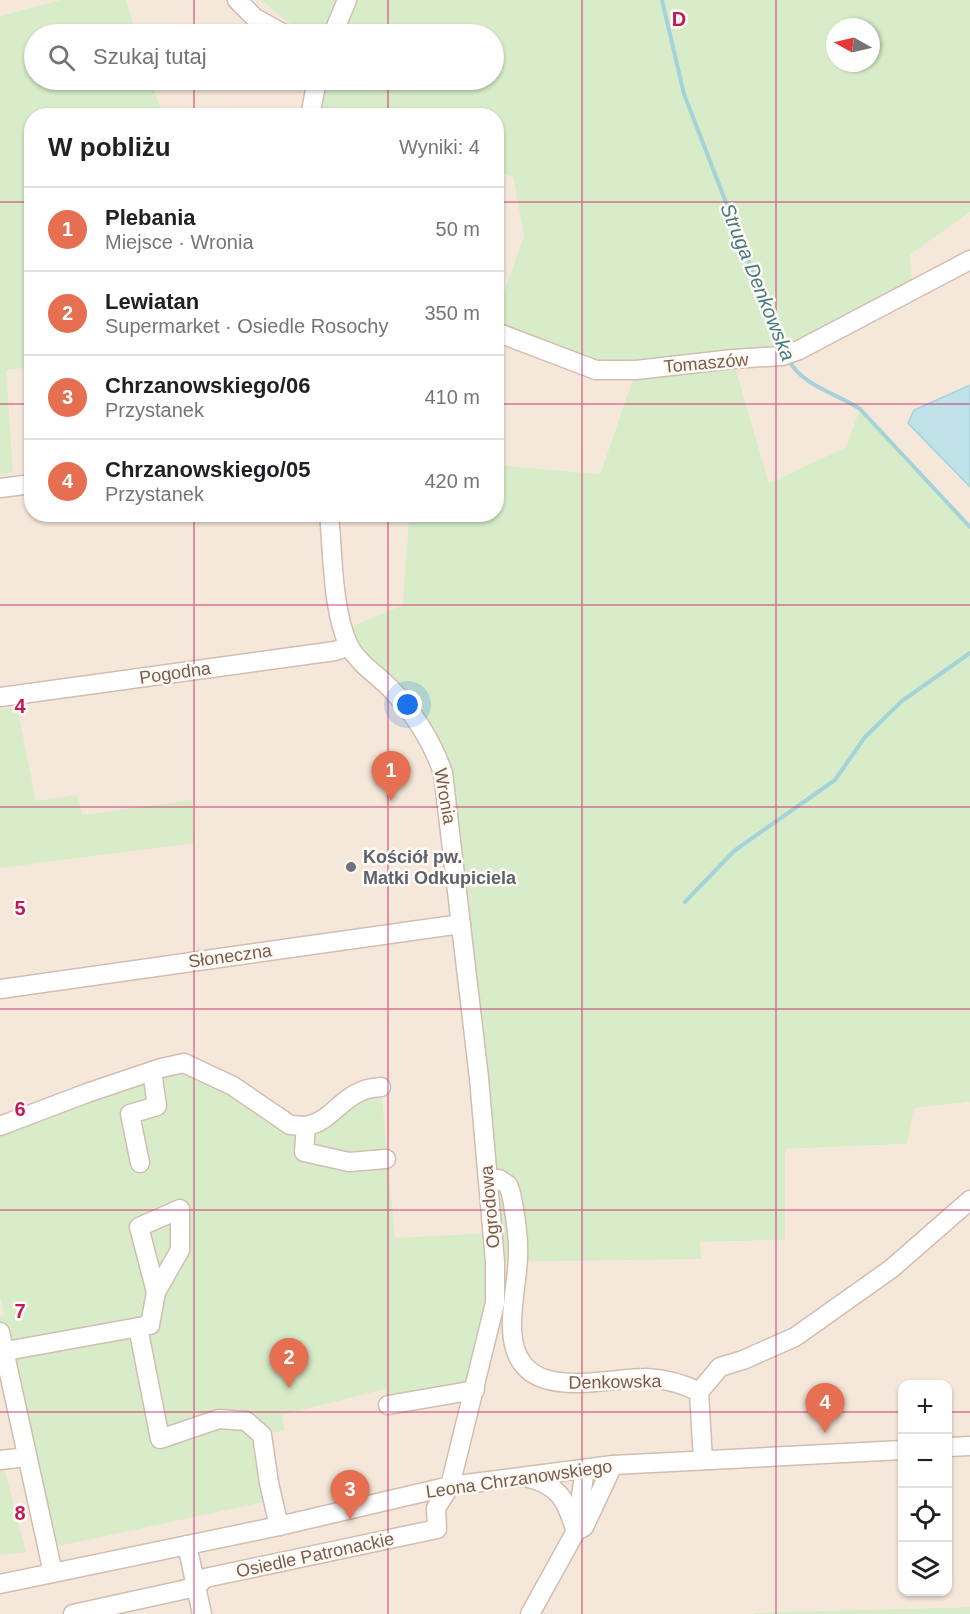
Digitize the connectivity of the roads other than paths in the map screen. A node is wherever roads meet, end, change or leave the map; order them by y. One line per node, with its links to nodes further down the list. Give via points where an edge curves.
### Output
1 (237, 0): 3 (street)
2 (347, 0): 4 (street)
3 (266, 24)
4 (337, 24)
5 (315, 90): 6 (street)
6 (312, 108)
7 (970, 260): 8 (street, Tomaszów, via 782,356 636,370 596,370)
8 (504, 335)
9 (24, 485): 10 (street)
10 (0, 488)
11 (331, 522): 12 (street)
12 (346, 638): 13 (street, Pogodna, via 335,651); 14 (street, Wronia, via 359,660 414,716 439,763 449,814)
13 (0, 697)
14 (461, 924): 15 (street, Słoneczna); 22 (street, Ogrodowa)
15 (0, 988)
16 (152, 1071): 18 (street); 19 (street, via 172,1064 193,1066 233,1086 290,1125); 21 (street, via 158,1106 130,1114)
17 (381, 1087): 19 (street, via 361,1091 323,1121)
18 (0, 1126)
19 (306, 1126): 20 (street, via 304,1152 349,1162)
20 (386, 1159)
21 (140, 1163)
22 (488, 1180): 28 (street, Ogrodowa, via 495,1302); 29 (street, Denkowska, via 500,1179 511,1193 518,1255 512,1331 525,1367 536,1376 564,1384 647,1378 680,1382)
23 (970, 1200): 29 (street, via 891,1269 795,1337 720,1367)
24 (156, 1292): 25 (street, via 150,1325)
25 (138, 1327): 27 (street); 41 (street, via 160,1439 219,1419 246,1421 262,1435)
26 (0, 1332): 27 (street)
27 (6, 1351): 34 (street)
28 (475, 1390): 30 (street); 40 (street, Ogrodowa)
29 (699, 1392): 36 (street)
30 (388, 1405)
31 (970, 1446): 32 (street)
32 (952, 1447)
33 (898, 1450): 36 (street, Leona Chrzanowskiego)
34 (27, 1457): 35 (street); 45 (street)
35 (0, 1460)
36 (703, 1460): 37 (street, Leona Chrzanowskiego)
37 (613, 1465): 38 (street, Leona Chrzanowskiego); 43 (street, via 584,1527)
38 (585, 1469): 39 (street, Leona Chrzanowskiego); 43 (street)
39 (520, 1476): 40 (street, Leona Chrzanowskiego); 43 (street, via 543,1481 561,1494)
40 (450, 1486): 41 (street, Leona Chrzanowskiego); 42 (street, Ogrodowa, via 436,1508)
41 (279, 1526): 44 (street, Leona Chrzanowskiego)
42 (438, 1529): 47 (street, Osiedle Patronackie, via 205,1578)
43 (576, 1531): 50 (street)
44 (188, 1545): 45 (street, Leona Chrzanowskiego); 47 (street)
45 (53, 1573): 46 (street, Leona Chrzanowskiego)
46 (0, 1584)
47 (196, 1587): 48 (street, Osiedle Patronackie); 49 (street)
48 (73, 1614)
49 (202, 1614)
50 (530, 1614)

